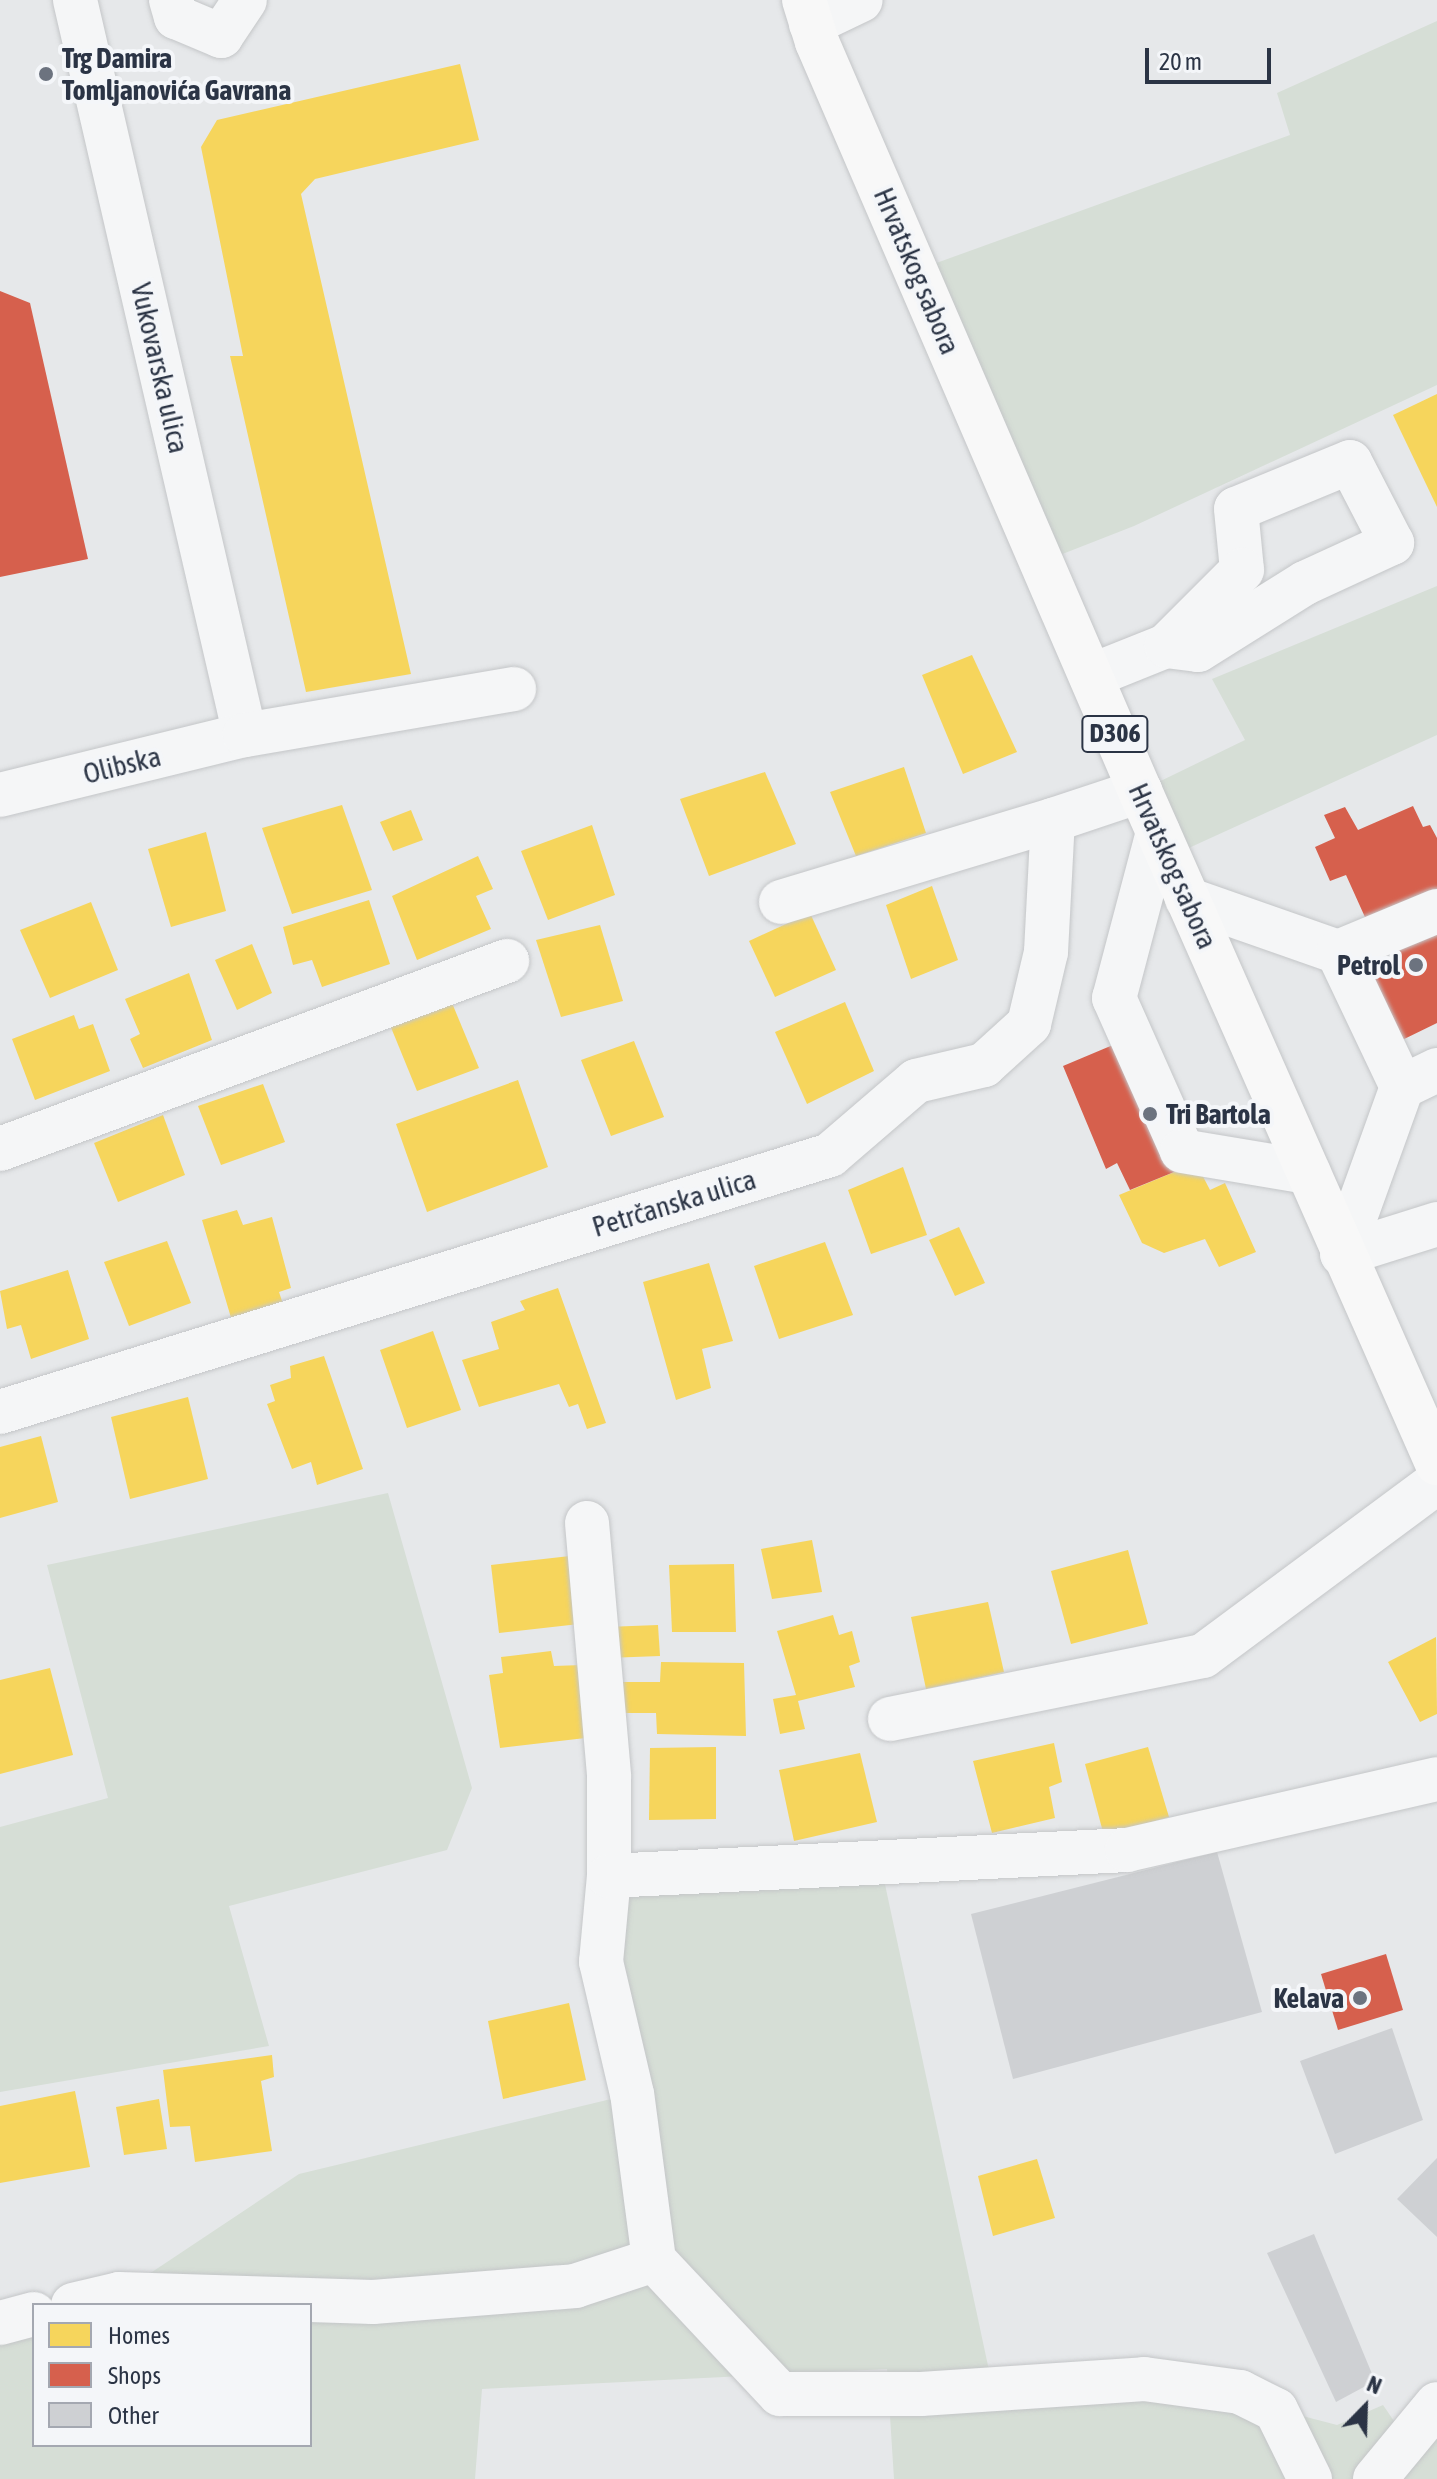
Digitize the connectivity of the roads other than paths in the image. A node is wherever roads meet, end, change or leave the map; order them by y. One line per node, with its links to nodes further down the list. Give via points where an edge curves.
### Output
1 (75, 0): 9 (street, Vukovarska ulica)
2 (171, 0): 3 (street, via 176,17 221,36)
3 (245, 0)
4 (861, 0): 5 (street)
5 (807, 12): 7 (main road, Hrvatskog sabora / D306)
6 (1166, 646): 6 (street, via 1198,650 1305,583 1392,543 1350,462 1236,509 1242,570); 7 (street)
7 (1091, 676): 10 (main road, Hrvatskog sabora / D306)
8 (514, 689): 9 (street, Olibska)
9 (245, 735): 11 (street, Olibska)
10 (1140, 791): 12 (street); 13 (main road, Hrvatskog sabora / D306)
11 (0, 795)
12 (1053, 820): 15 (street); 24 (street, Petrčanska ulica, via 1046,952 1029,1024 984,1065 916,1081 830,1155)
13 (1158, 832): 14 (main road, Hrvatskog sabora / D306); 21 (street, via 1114,998 1182,1151)
14 (1187, 899): 17 (street); 21 (main road, Hrvatskog sabora / D306)
15 (781, 902)
16 (1437, 911): 17 (street)
17 (1338, 952): 19 (street)
18 (507, 961): 20 (street)
19 (1420, 1078): 23 (street)
20 (0, 1149)
21 (1308, 1172): 23 (main road, Hrvatskog sabora / D306)
22 (1437, 1224): 23 (street)
23 (1342, 1254): 25 (main road, Hrvatskog sabora / D306)
24 (0, 1412)
25 (1437, 1463)
26 (1437, 1482): 28 (street, via 1203,1656)
27 (587, 1523): 30 (street, via 609,1777)
28 (890, 1719)
29 (1437, 1779): 30 (street, via 1127,1850)
30 (609, 1876): 31 (street, via 601,1962 632,2094)
31 (654, 2260): 32 (street, via 575,2286 373,2302 119,2294); 36 (street, via 780,2394 921,2394 1144,2379 1240,2392 1276,2410)
32 (81, 2303)
33 (32, 2315): 34 (street)
34 (0, 2323)
35 (1437, 2404): 37 (street)
36 (1310, 2479)
37 (1375, 2479)

